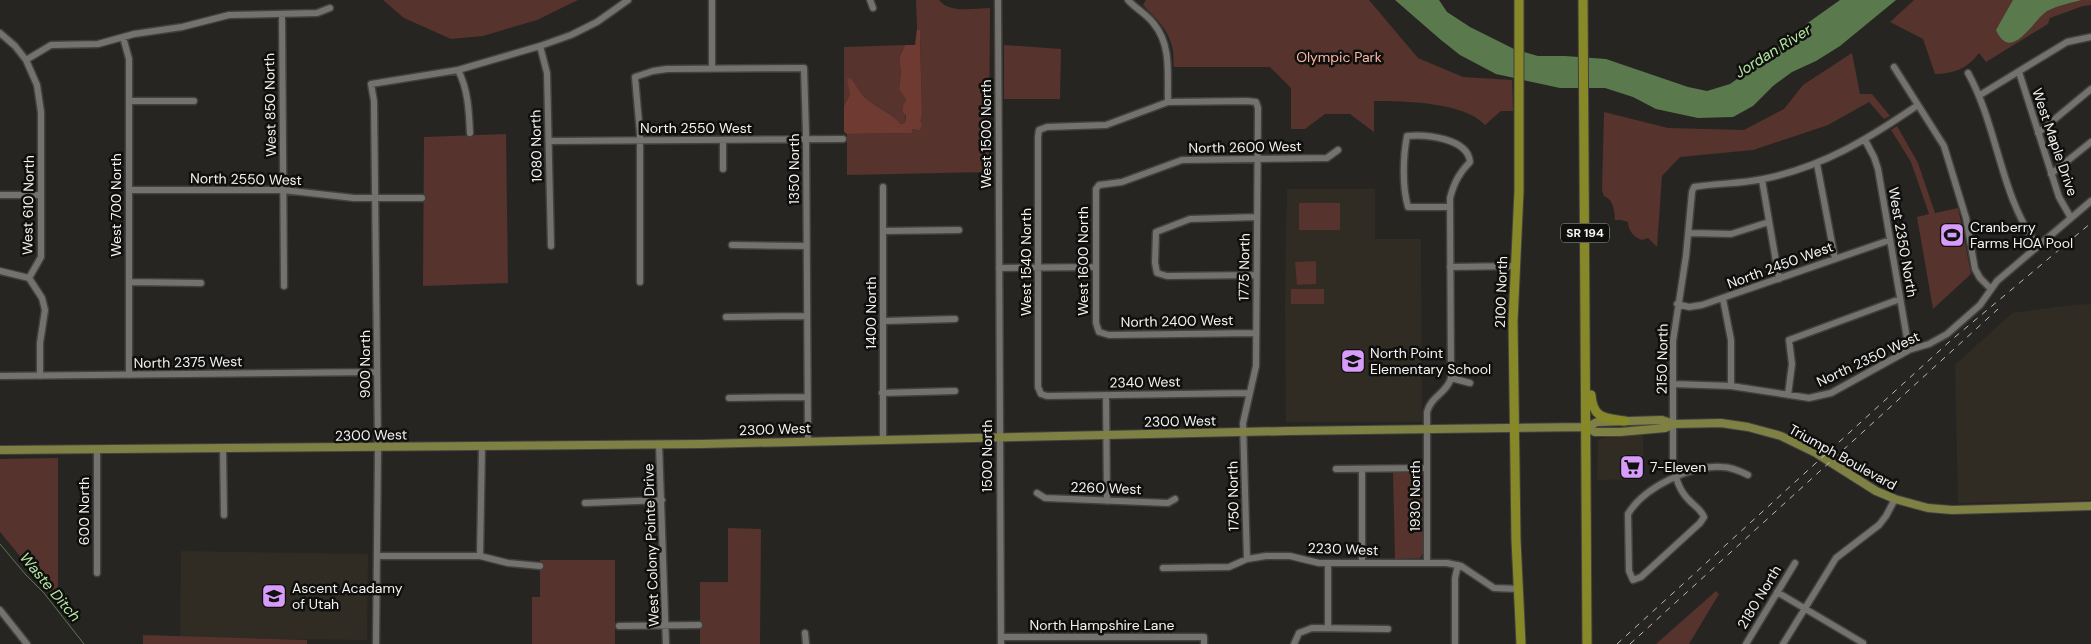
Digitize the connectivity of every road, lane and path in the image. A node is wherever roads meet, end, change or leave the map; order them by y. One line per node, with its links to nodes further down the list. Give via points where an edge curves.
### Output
1 (628, 0): 14 (street, via 597,22)
2 (712, 0): 17 (street)
3 (870, 0): 9 (street)
4 (998, 0): 67 (street, West 1500 North)
5 (1128, 0): 25 (street, via 1164,38 1168,54)
6 (1519, 0): 64 (highway, 2100 North, via 1519,192)
7 (1583, 0): 88 (highway, SR 194)
8 (330, 8): 10 (street, via 317,13)
9 (873, 8)
10 (282, 14): 12 (street, via 229,15 182,28); 45 (street, West 850 North)
11 (0, 33): 15 (street, West 610 North)
12 (123, 37): 15 (street, via 89,46 51,45); 23 (street, West 700 North, via 129,59)
13 (2091, 37): 19 (street, via 2066,42)
14 (540, 46): 18 (street); 34 (street, 1080 North, via 547,73)
15 (26, 60): 46 (street, West 610 North, via 37,85 41,112)
16 (1894, 67): 26 (street)
17 (712, 68): 29 (street, 1350 North, via 804,68); 31 (street, 1350 North, via 653,70 636,77)
18 (458, 70): 27 (street, via 468,101); 48 (street, 900 North, via 371,84)
19 (2019, 72): 22 (street); 28 (street, West Maple Drive)
20 (1968, 73): 22 (street)
21 (2091, 89): 28 (street)
22 (1980, 95): 60 (street, via 2019,217)
23 (129, 100): 24 (street); 44 (street, West 700 North)
24 (194, 101)
25 (1168, 102): 37 (street, 1775 North, via 1256,102); 68 (street, West 1540 North, via 1106,125 1040,130)
26 (1918, 105): 33 (street); 77 (street, via 1944,146 1966,218 1975,269)
27 (470, 133)
28 (2038, 133): 40 (street, West Maple Drive)
29 (806, 139): 30 (street, North 2550 West); 32 (street, North 2550 West); 62 (street, 1350 North)
30 (843, 139)
31 (640, 140): 32 (street, North 2550 West); 34 (street, North 2550 West); 74 (street)
32 (723, 140): 39 (street)
33 (1865, 140): 38 (street); 58 (street, West 2350 North, via 1877,163)
34 (549, 141): 61 (street, 1080 North)
35 (2091, 142): 40 (street)
36 (1338, 150): 37 (street, North 2600 West, via 1327,158)
37 (1258, 158): 43 (street, North 2600 West, via 1182,160 1122,182 1100,184); 52 (street, 1775 North)
38 (1817, 164): 41 (street); 63 (street)
39 (723, 169)
40 (2051, 174): 53 (street, West Maple Drive)
41 (1762, 180): 54 (street); 57 (street, 2150 North, via 1694,187)
42 (883, 187): 56 (street, 1400 North)
43 (1096, 189): 65 (street, West 1600 North)
44 (129, 190): 45 (street, North 2550 West); 73 (street, West 700 North)
45 (283, 190): 48 (street, North 2550 West); 76 (street, West 850 North)
46 (41, 195): 47 (street); 71 (street, West 610 North, via 41,257)
47 (0, 196)
48 (376, 198): 49 (street, North 2550 West); 89 (street, 900 North)
49 (422, 198)
50 (2091, 201): 53 (street, North 2350 West)
51 (1450, 207): 51 (street, via 1453,184 1470,162 1469,155 1453,142 1429,136 1407,136 1405,196 1408,207); 66 (street)
52 (1257, 217): 70 (street, 1775 North); 70 (street, via 1190,219 1156,232 1155,263 1158,273 1167,276)
53 (2071, 218): 60 (street, North 2350 West)
54 (1769, 222): 57 (street, via 1730,234); 72 (street)
55 (959, 230): 56 (street)
56 (883, 231): 84 (street, 1400 North)
57 (1689, 233): 80 (street, 2150 North)
58 (1890, 240): 63 (street, North 2450 West); 79 (street, West 2350 North)
59 (732, 245): 62 (street)
60 (2037, 245): 77 (street, North 2350 West)
61 (551, 246)
62 (806, 246): 81 (street, 1350 North)
63 (1835, 259): 72 (street, North 2450 West)
64 (1515, 266): 66 (street); 110 (highway, 2100 North)
65 (1096, 267): 68 (street); 85 (street, West 1600 North, via 1096,323)
66 (1450, 267): 93 (street)
67 (999, 268): 68 (street); 113 (street, 1500 North)
68 (1038, 268): 100 (street, West 1540 North, via 1038,387)
69 (0, 271): 71 (street)
70 (1256, 275): 86 (street, 1775 North)
71 (29, 278): 92 (street, via 46,310 40,343)
72 (1779, 279): 78 (street, North 2450 West)
73 (129, 282): 75 (street); 90 (street, West 700 North)
74 (640, 282)
75 (201, 283)
76 (284, 286)
77 (1990, 288): 87 (street, North 2350 West, via 1980,305 1947,334)
78 (1723, 299): 80 (street, North 2450 West, via 1696,307); 96 (street, via 1730,340)
79 (1900, 299): 87 (street, West 2350 North); 102 (street, via 1790,340 1792,364)
80 (1677, 304): 95 (street, 2150 North, via 1673,341)
81 (806, 316): 82 (street); 103 (street, 1350 North)
82 (726, 317)
83 (955, 319): 84 (street)
84 (884, 320): 98 (street, 1400 North)
85 (1099, 332): 86 (street, North 2400 West, via 1109,335)
86 (1256, 333): 99 (street, 1775 North, via 1256,366)
87 (1910, 350): 102 (street, North 2350 West, via 1824,396)
88 (1586, 353): 105 (highway, via 1594,410 1603,417); 107 (highway, SR 194)
89 (377, 372): 90 (street, North 2375 West); 119 (street, 900 North)
90 (129, 375): 92 (street, North 2375 West)
91 (0, 376): 92 (street, North 2375 West)
92 (40, 376)
93 (1451, 378): 94 (street); 109 (street, 1930 North, via 1448,387 1429,406)
94 (1470, 383)
95 (1674, 384): 96 (street, North 2350 West); 106 (street, 2150 North)
96 (1731, 386): 102 (street, North 2350 West)
97 (955, 391): 98 (street)
98 (882, 393): 114 (street, 1400 North)
99 (1250, 393): 101 (street, 2340 West); 111 (street, 1775 North, via 1244,414)
100 (1041, 394): 101 (street, 2340 West)
101 (1106, 394): 112 (street)
102 (1788, 395)
103 (807, 397): 104 (street); 115 (street, 1350 North)
104 (729, 398)
105 (1625, 421): 106 (main road, Triumph Boulevard, via 1665,420); 107 (main road, Triumph Boulevard, via 1594,422)
106 (1674, 424): 107 (main road, Triumph Boulevard, via 1662,429 1620,432 1595,432); 126 (street, 2150 North); 129 (main road, Triumph Boulevard, via 1721,423 1781,436)
107 (1587, 427): 108 (main road, Triumph Boulevard); 166 (highway, SR 194)
108 (1552, 428): 110 (main road, 2300 West)
109 (1427, 429): 110 (main road, 2300 West); 111 (main road, 2300 West); 122 (street, 1930 North)
110 (1514, 429): 146 (highway, 2100 North)
111 (1244, 432): 112 (main road, 2300 West); 137 (street, 1750 North)
112 (1107, 435): 113 (main road, 2300 West); 131 (street)
113 (999, 437): 114 (main road, 2300 West); 156 (street, 1500 North)
114 (883, 439): 115 (main road, 2300 West)
115 (808, 440): 116 (main road, 2300 West)
116 (659, 444): 117 (main road, 2300 West); 130 (street, West Colony Pointe Drive)
117 (482, 446): 119 (main road, 2300 West); 136 (street)
118 (223, 448): 119 (main road, 2300 West); 120 (main road, 2300 West); 134 (street)
119 (378, 448): 135 (street, 900 North)
120 (97, 449): 121 (main road, 2300 West); 145 (street, 600 North)
121 (0, 450)
122 (1427, 468): 124 (street); 141 (street, 1930 North)
123 (1336, 469): 124 (street)
124 (1362, 469): 140 (street)
125 (1748, 474): 126 (street, via 1715,467)
126 (1676, 477): 126 (street, 2150 North, via 1657,485 1628,514 1629,571 1633,580 1641,577 1704,517 1686,498)
127 (1037, 493): 131 (street, 2260 West, via 1045,498)
128 (1175, 499): 131 (street, 2260 West, via 1168,503)
129 (1895, 499): 133 (main road, Triumph Boulevard, via 1928,508 1952,510); 148 (street, via 1876,528 1836,558)
130 (662, 500): 132 (street); 151 (street, West Colony Pointe Drive)
131 (1107, 501)
132 (585, 503)
133 (2091, 506)
134 (224, 515)
135 (377, 556): 136 (street); 160 (street, 900 North)
136 (480, 556): 143 (street)
137 (1247, 559): 139 (street, 2230 West, via 1286,556); 144 (street, 2230 West, via 1229,567)
138 (1794, 562): 147 (street, 2180 North)
139 (1328, 563): 140 (street, 2230 West); 153 (street)
140 (1362, 563): 141 (street, 2230 West)
141 (1427, 563): 142 (street, 2230 West)
142 (1458, 565): 146 (street, 2230 West, via 1494,588); 164 (street, via 1455,578)
143 (540, 566)
144 (1163, 568)
145 (97, 573)
146 (1519, 590): 165 (highway, 2100 North)
147 (1777, 592): 148 (street); 167 (street, 2180 North)
148 (1805, 608): 158 (street); 168 (street)
149 (0, 610): 159 (street)
150 (620, 626): 151 (street)
151 (667, 626): 152 (street); 161 (street, West Colony Pointe Drive)
152 (698, 626)
153 (1328, 628): 154 (street); 163 (street, via 1312,628 1299,633)
154 (1388, 629)
155 (805, 633): 162 (street)
156 (1001, 641): 157 (street, North Hampshire Lane)
157 (1204, 641)
158 (1863, 643)
159 (28, 644)
160 (376, 644)
161 (666, 644)
162 (806, 644)
163 (1294, 644)
164 (1455, 644)
165 (1521, 644)
166 (1588, 644)
167 (1746, 644)
168 (1783, 644)

